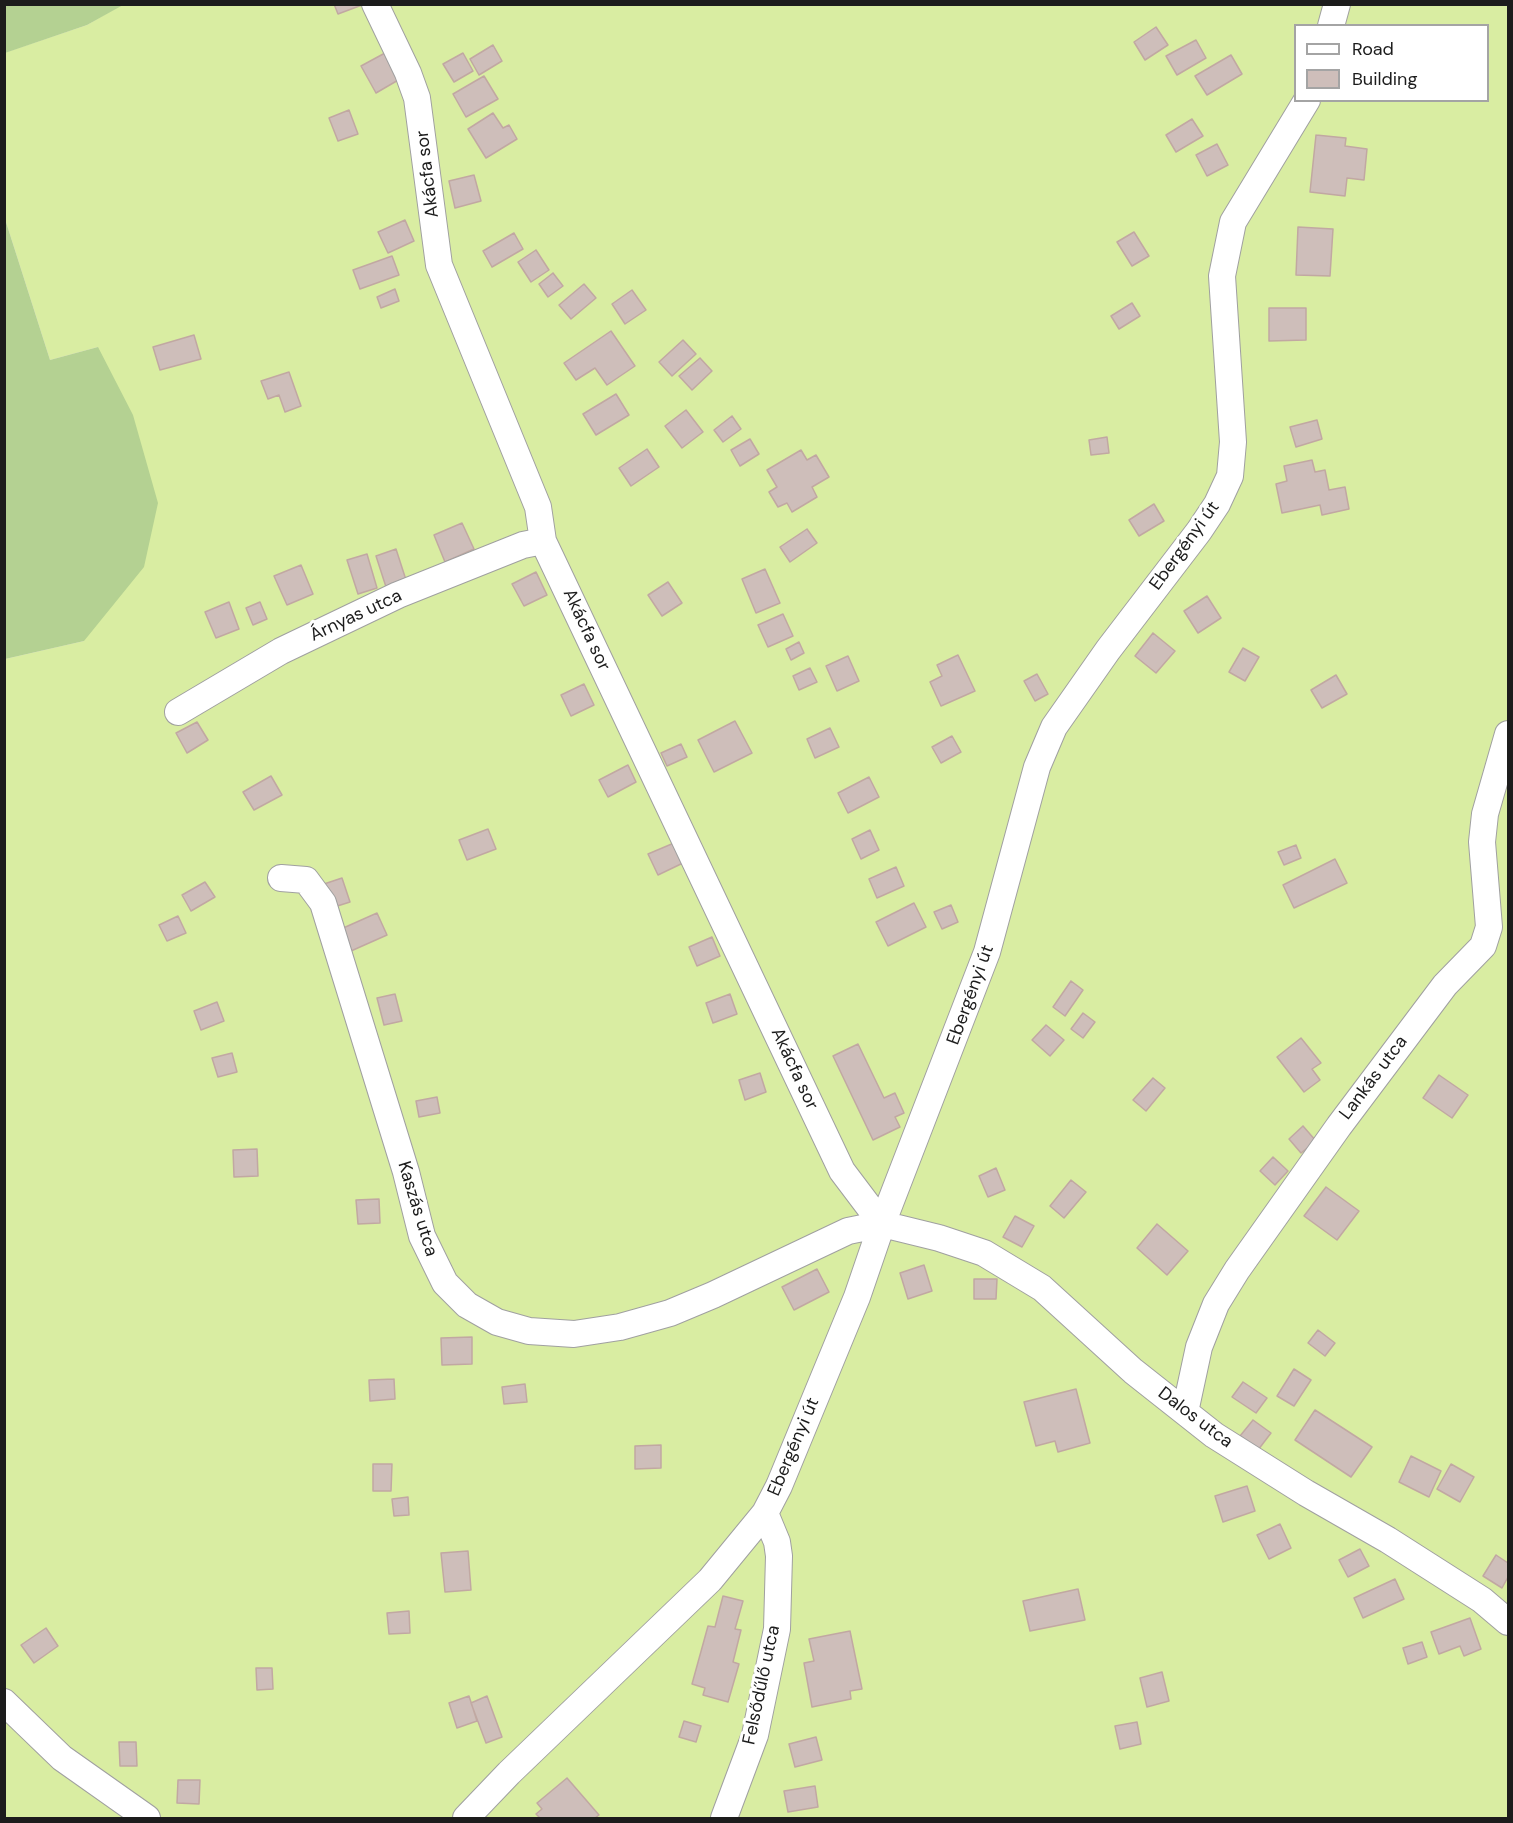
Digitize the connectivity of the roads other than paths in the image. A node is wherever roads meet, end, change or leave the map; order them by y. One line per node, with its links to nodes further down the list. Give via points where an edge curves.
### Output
1 (375, 4): 5 (street, Akácfa sor, via 417,98 440,266 538,507)
2 (1337, 4): 3 (street)
3 (1332, 24)
4 (1306, 102): 9 (street, Ebergényi út, via 1233,222 1222,276 1233,442 1230,476 1199,531 1054,727 1037,767 987,952)
5 (543, 541): 6 (street, Árnyas utca, via 523,545 398,595 281,651); 9 (street, Akácfa sor, via 843,1171)
6 (178, 712)
7 (1509, 734): 10 (street, Lankás utca, via 1485,814 1482,851 1489,927 1484,946 1445,985 1237,1270 1216,1304 1199,1347)
8 (281, 878): 9 (street, Kaszás utca, via 306,880 323,903 422,1236 445,1283 467,1305 497,1322 530,1331 574,1334 620,1327 713,1296 848,1231)
9 (882, 1224): 10 (street, Dalos utca, via 984,1253 1042,1288 1133,1371); 11 (street, Ebergényi út, via 831,1362)
10 (1185, 1412): 12 (street, Dalos utca, via 1278,1476 1482,1600)
11 (765, 1513): 15 (street, Ebergényi út, via 710,1580); 16 (street, Felsődűlő utca, via 779,1556 777,1629 754,1735)
12 (1509, 1622)
13 (4, 1702): 14 (street, via 62,1758)
14 (147, 1818)
15 (466, 1818)
16 (724, 1818)

